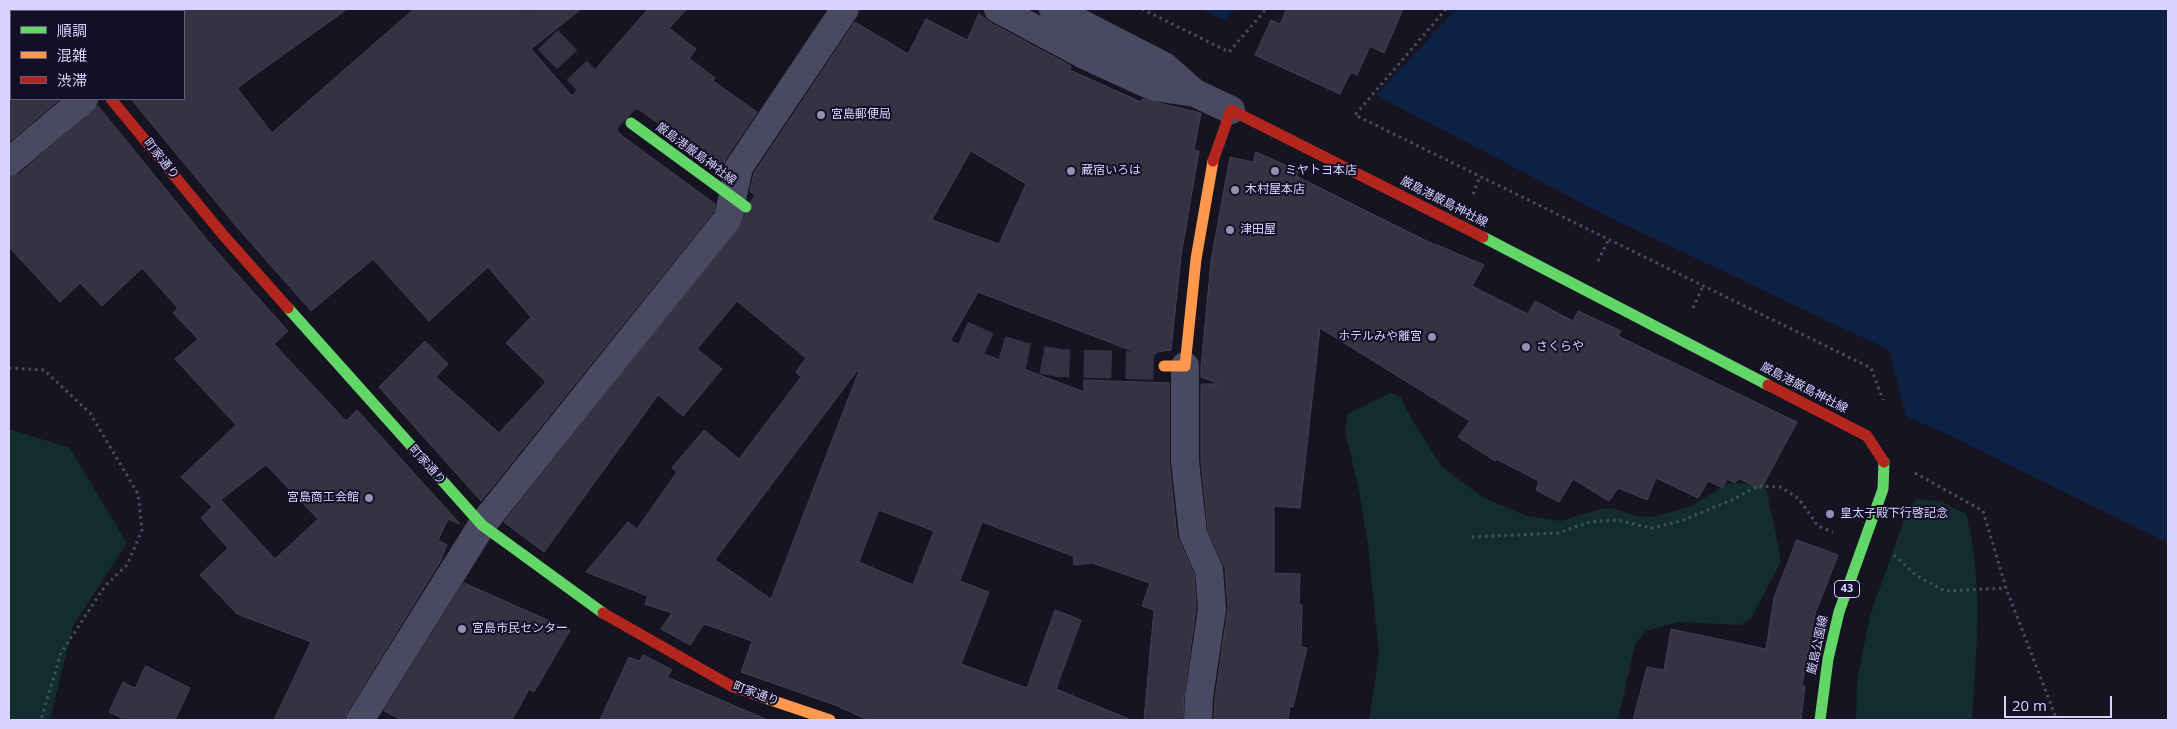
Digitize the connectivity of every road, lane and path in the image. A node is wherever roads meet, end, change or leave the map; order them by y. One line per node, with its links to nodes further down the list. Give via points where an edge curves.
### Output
1 (845, 9): 13 (street, via 739,167)
2 (1000, 9): 7 (street, via 1084,55 1154,87)
3 (1053, 9): 7 (street, via 1164,66)
4 (1142, 9): 5 (path, via 1230,52)
5 (1266, 9)
6 (1446, 9): 16 (path, via 1356,115 1871,368)
7 (1195, 93): 10 (street)
8 (83, 100): 12 (street)
9 (112, 100): 18 (main road, 町家通り, via 224,236)
10 (1230, 110): 14 (main road, via 1215,152); 17 (main road, 厳島港厳島神社線, via 1460,224 1867,436)
11 (631, 123): 13 (main road, 厳島港厳島神社線)
12 (9, 162)
13 (740, 203): 18 (street)
14 (1174, 366): 26 (street, via 1193,534 1209,570 1212,609)
15 (9, 368): 24 (path, via 44,370 90,413 138,494 142,530 128,565 105,586 61,653)
16 (1884, 400)
17 (1884, 462): 22 (path, via 1915,473 1983,511); 27 (main road, 厳島公園線 / 43, via 1883,488 1839,612 1828,659)
18 (482, 525): 23 (street); 25 (main road, 町家通り, via 618,623 731,686)
19 (1840, 535): 20 (path, via 1818,526 1799,499 1781,487 1758,486 1681,521 1652,528 1617,520 1590,522 1558,533)
20 (1472, 537)
21 (1892, 553): 22 (path, via 1916,576 1945,590)
22 (2006, 588): 28 (path)
23 (371, 716)
24 (41, 720)
25 (830, 720)
26 (1198, 720)
27 (1820, 720)
28 (2057, 720)

